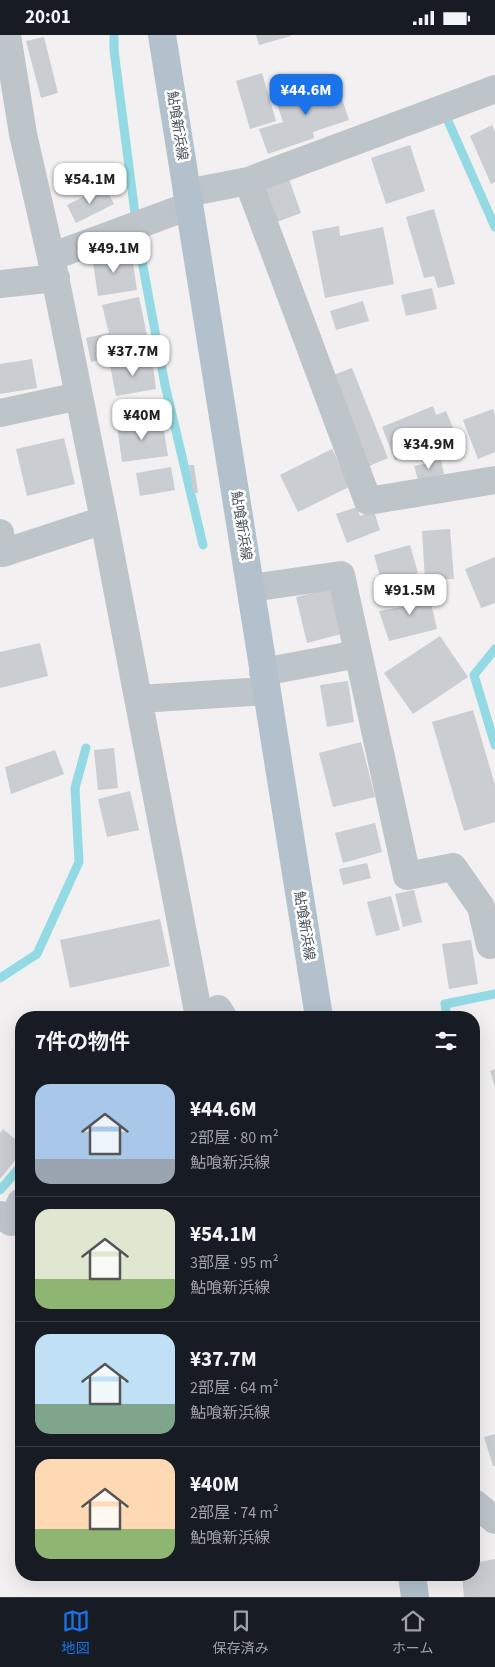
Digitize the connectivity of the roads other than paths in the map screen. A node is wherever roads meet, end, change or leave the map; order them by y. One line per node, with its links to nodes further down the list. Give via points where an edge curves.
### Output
1 (7, 35): 6 (street, via 23,134)
2 (162, 35): 5 (main road, 鮎喰新浜線)
3 (495, 89): 4 (street)
4 (248, 181): 5 (street); 10 (street, via 368,501)
5 (188, 199): 6 (street); 13 (main road, 鮎喰新浜線)
6 (54, 267): 7 (street); 8 (street)
7 (0, 284)
8 (79, 396): 9 (street); 11 (street)
9 (0, 413)
10 (495, 480)
11 (104, 521): 12 (street); 16 (street)
12 (1, 543)
13 (251, 589): 14 (street, via 341,575); 15 (main road, 鮎喰新浜線)
14 (358, 654): 15 (street); 17 (street, via 407,876 453,867 487,906)
15 (265, 682): 16 (street); 19 (main road, 鮎喰新浜線)
16 (139, 699): 18 (street)
17 (490, 945)
18 (198, 1011)
19 (318, 1011)
20 (15, 1213): 21 (street, via 10,1222)
21 (0, 1215)
22 (480, 1508): 23 (street)
23 (495, 1520)
24 (413, 1581): 25 (main road)
25 (415, 1597)

